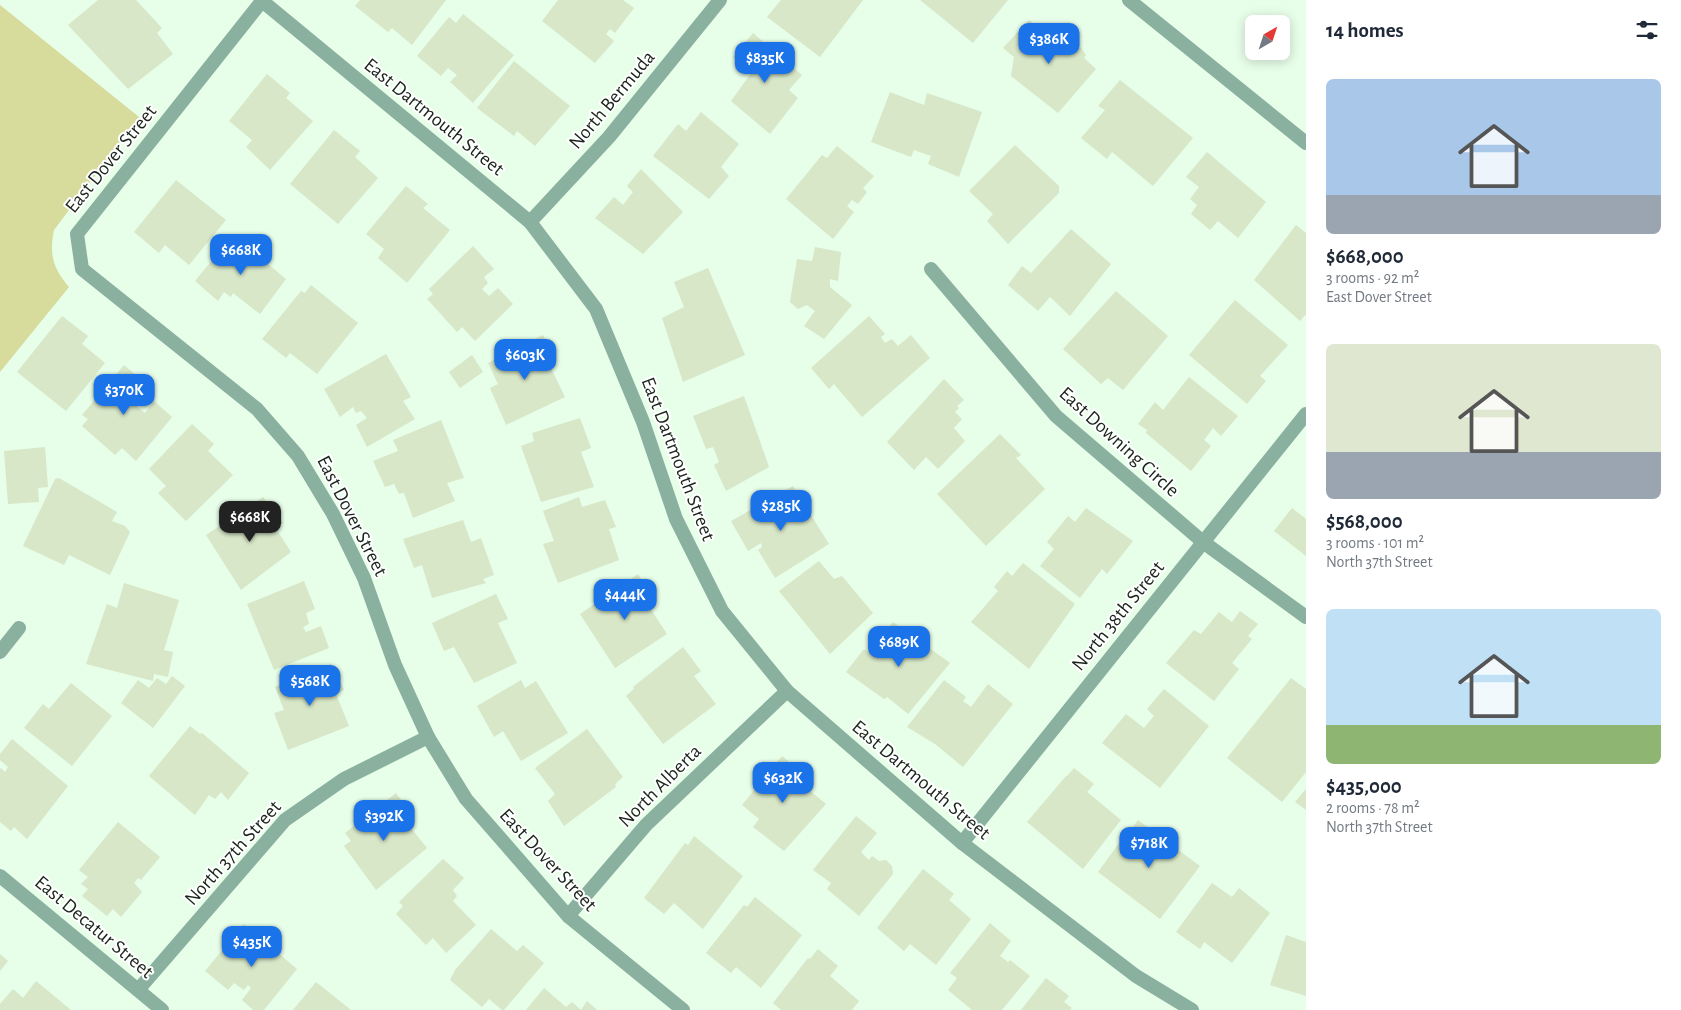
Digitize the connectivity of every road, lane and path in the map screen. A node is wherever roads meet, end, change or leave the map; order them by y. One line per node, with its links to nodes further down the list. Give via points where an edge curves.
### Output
1 (262, 0): 5 (street, East Dartmouth Street); 13 (street, East Dover Street, via 77,234 82,269 257,409 298,456 333,514 364,578 395,665)
2 (720, 0): 5 (street, North Bermuda, via 609,137)
3 (1129, 0): 4 (street)
4 (1306, 143)
5 (530, 222): 12 (street, East Dartmouth Street, via 596,309 643,422 676,519 722,611)
6 (931, 270): 8 (street, East Downing Circle, via 1056,416)
7 (1306, 414): 8 (street, North 38th Street)
8 (1203, 542): 9 (street, East Downing Circle); 14 (street, North 38th Street)
9 (1306, 617)
10 (19, 628): 11 (street)
11 (0, 652)
12 (787, 691): 14 (street, East Dartmouth Street); 16 (street, North Alberta, via 646,825)
13 (428, 737): 16 (street, East Dover Street, via 466,798); 17 (street, North 37th Street, via 344,779 285,820)
14 (962, 843): 20 (street, East Dartmouth Street, via 1136,976)
15 (0, 876): 17 (street, East Decatur Street)
16 (568, 916): 19 (street, East Dover Street)
17 (138, 990): 18 (street, East Decatur Street)
18 (162, 1010)
19 (683, 1010)
20 (1192, 1010)

